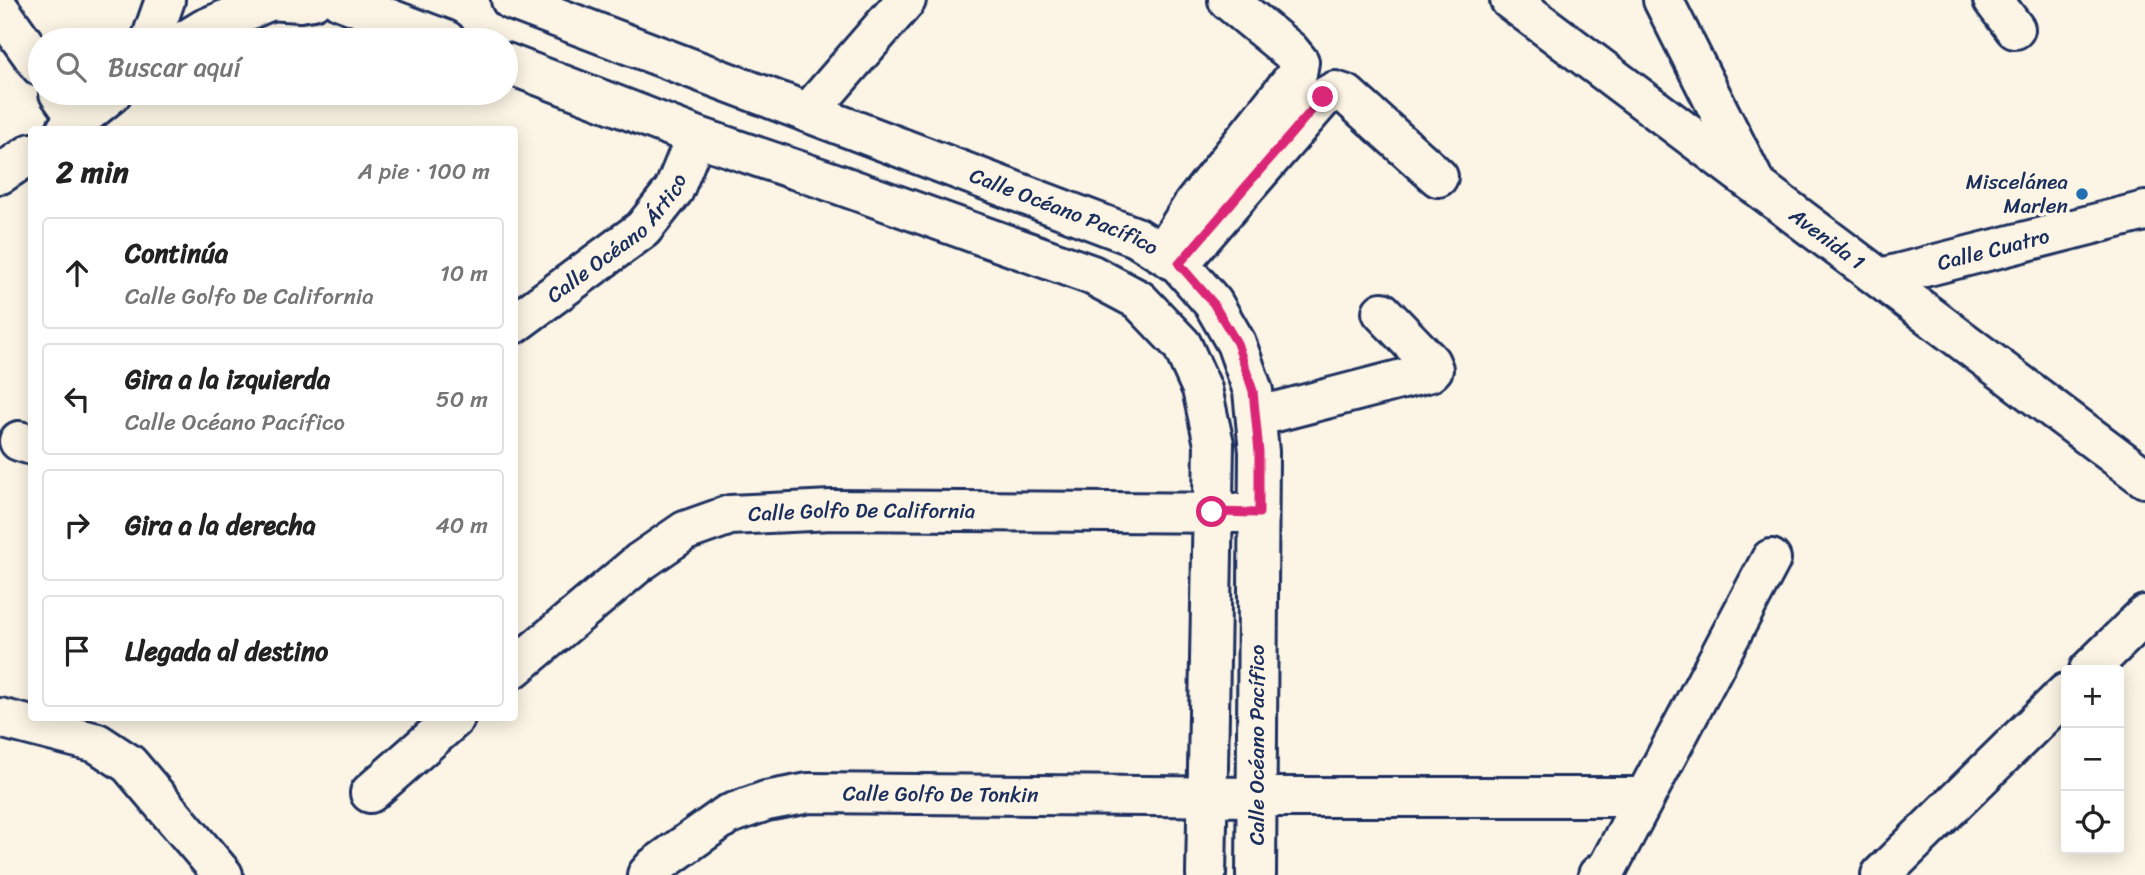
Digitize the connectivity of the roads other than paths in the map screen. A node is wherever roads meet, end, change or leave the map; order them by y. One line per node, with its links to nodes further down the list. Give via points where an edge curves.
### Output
1 (165, 0): 11 (street)
2 (268, 0): 3 (street); 12 (street)
3 (313, 0)
4 (340, 0): 13 (street)
5 (511, 0): 17 (street, Calle Océano Pacífico)
6 (906, 0): 17 (street)
7 (1228, 0): 27 (street, via 1290,51 1299,62 1297,74 1193,205)
8 (1510, 0): 25 (street, Avenida 1)
9 (1663, 0): 25 (street)
10 (0, 10): 14 (street)
11 (155, 28)
12 (206, 28)
13 (414, 28)
14 (28, 49)
15 (518, 68): 20 (street)
16 (87, 105): 18 (street)
17 (808, 113): 19 (street, Calle Océano Pacífico)
18 (68, 114)
19 (851, 129): 24 (street); 27 (street, Calle Océano Pacífico, via 1136,237)
20 (696, 136): 24 (street); 30 (street, Calle Océano Ártico, via 674,190 643,229)
21 (28, 156): 22 (street)
22 (0, 174)
23 (1438, 177): 27 (street, via 1347,95 1335,91 1323,97)
24 (832, 182): 35 (street, via 1092,275 1139,300 1182,345 1202,389 1214,444)
25 (1756, 185): 28 (street, Avenida 1)
26 (2145, 211): 28 (street, Calle Cuatro)
27 (1170, 259): 31 (street, Calle Océano Pacífico, via 1213,303 1237,343 1253,391)
28 (1881, 278): 33 (street, Avenida 1)
29 (1382, 312): 31 (street, via 1430,362 1430,372)
30 (518, 321)
31 (1256, 417): 36 (street, Calle Océano Pacífico)
32 (2145, 441): 33 (street)
33 (2108, 450): 34 (street, Avenida 1)
34 (2145, 478)
35 (1212, 512): 36 (street, Calle Golfo De California); 39 (street, Calle Golfo De California, via 832,510 730,515 685,531 640,562); 45 (street)
36 (1259, 513): 46 (street, Calle Océano Pacífico)
37 (1771, 559): 47 (street)
38 (2145, 615): 40 (street)
39 (518, 665)
40 (2094, 665)
41 (2061, 698): 53 (street)
42 (0, 718): 48 (street, via 97,743 129,764)
43 (450, 721): 44 (street)
44 (370, 793)
45 (1208, 797): 46 (street, Calle Golfo De Tonkin); 49 (street, Calle Golfo De Tonkin, via 809,793 766,800 727,816); 50 (street)
46 (1257, 797): 47 (street, Calle Golfo De Tonkin); 51 (street, Calle Océano Pacífico)
47 (1645, 797): 52 (street, via 1608,867)
48 (223, 875)
49 (647, 875)
50 (1206, 875)
51 (1256, 875)
52 (1598, 875)
53 (1881, 875)

